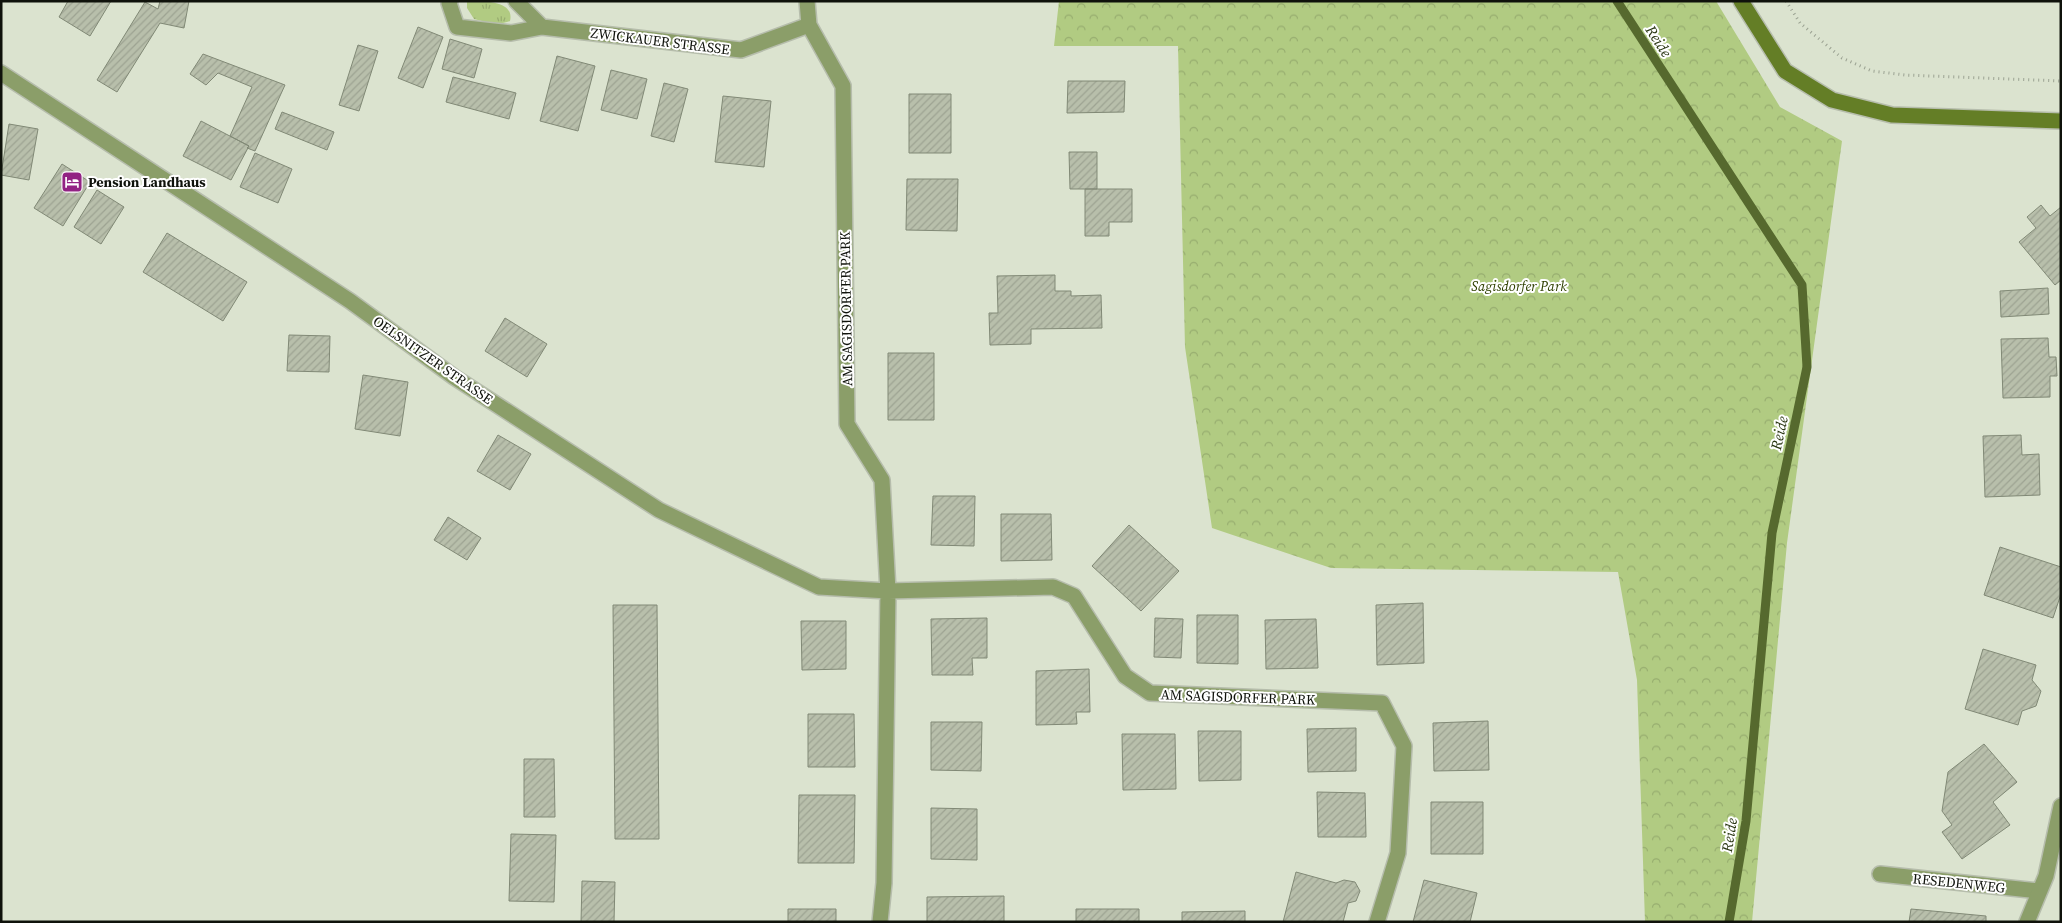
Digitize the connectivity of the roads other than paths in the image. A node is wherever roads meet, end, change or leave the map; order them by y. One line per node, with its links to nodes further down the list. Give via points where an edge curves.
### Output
1 (450, 1): 6 (street, ZWICKAUER STRASSE, via 457,27 511,33)
2 (516, 1): 6 (street)
3 (807, 1): 5 (street)
4 (1741, 1): 8 (street, via 1785,71 1832,100 1892,115)
5 (809, 25): 6 (street, ZWICKAUER STRASSE, via 741,50); 9 (street, AM SAGISDORFER PARK, via 843,86 847,424 882,480)
6 (542, 27)
7 (1, 73): 9 (street, OELSNITZER STRASSE, via 350,301 454,377 659,510 818,587)
8 (2061, 121)
9 (888, 591): 14 (street, AM SAGISDORFER PARK, via 884,883); 15 (street, AM SAGISDORFER PARK, via 1053,587 1074,596 1124,676 1150,693 1382,704 1404,746 1398,853)
10 (2061, 806): 12 (street)
11 (1880, 874): 13 (street, RESEDENWEG)
12 (2054, 877): 13 (street)
13 (2039, 892): 16 (street)
14 (880, 922)
15 (1378, 922)
16 (2028, 922)

